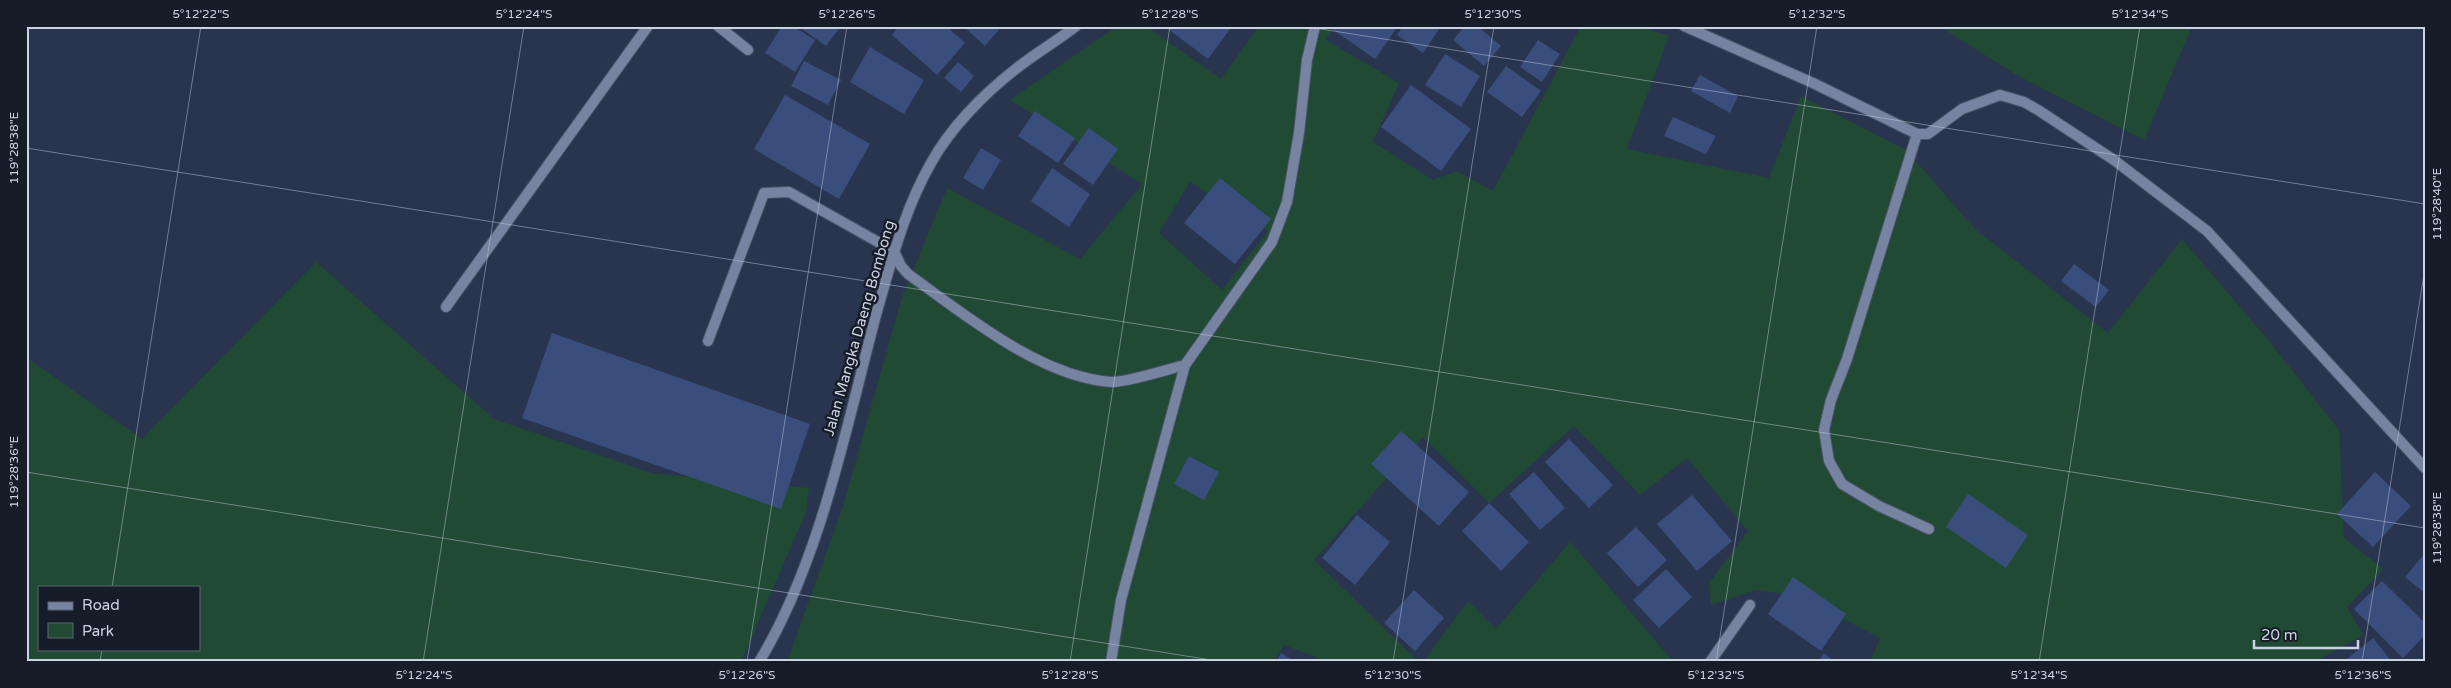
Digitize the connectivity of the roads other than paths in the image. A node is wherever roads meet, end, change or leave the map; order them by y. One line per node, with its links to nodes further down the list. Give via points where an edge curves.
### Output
1 (648, 26): 9 (street)
2 (718, 26): 6 (street)
3 (1315, 26): 11 (street, via 1307,60 1288,202 1272,242)
4 (1684, 26): 7 (street, via 1813,82)
5 (1068, 28): 8 (street, Jalan Mangka Daeng Bombong, via 1017,68 965,117 932,162 912,202)
6 (748, 50)
7 (1916, 134): 12 (street, via 1928,134 1962,109 2000,95 2038,110 2114,160 2207,231); 13 (street, via 1824,430 1829,461 1842,484 1879,506)
8 (894, 251): 10 (street, via 789,192 764,193); 11 (street, via 908,274 996,336 1060,370 1112,382); 15 (street, Jalan Mangka Daeng Bombong, via 824,506 797,583 772,641)
9 (446, 307)
10 (708, 341)
11 (1185, 365): 16 (street, via 1121,600)
12 (2425, 468)
13 (1929, 529)
14 (1750, 605): 17 (street)
15 (759, 662)
16 (1111, 662)
17 (1710, 662)

